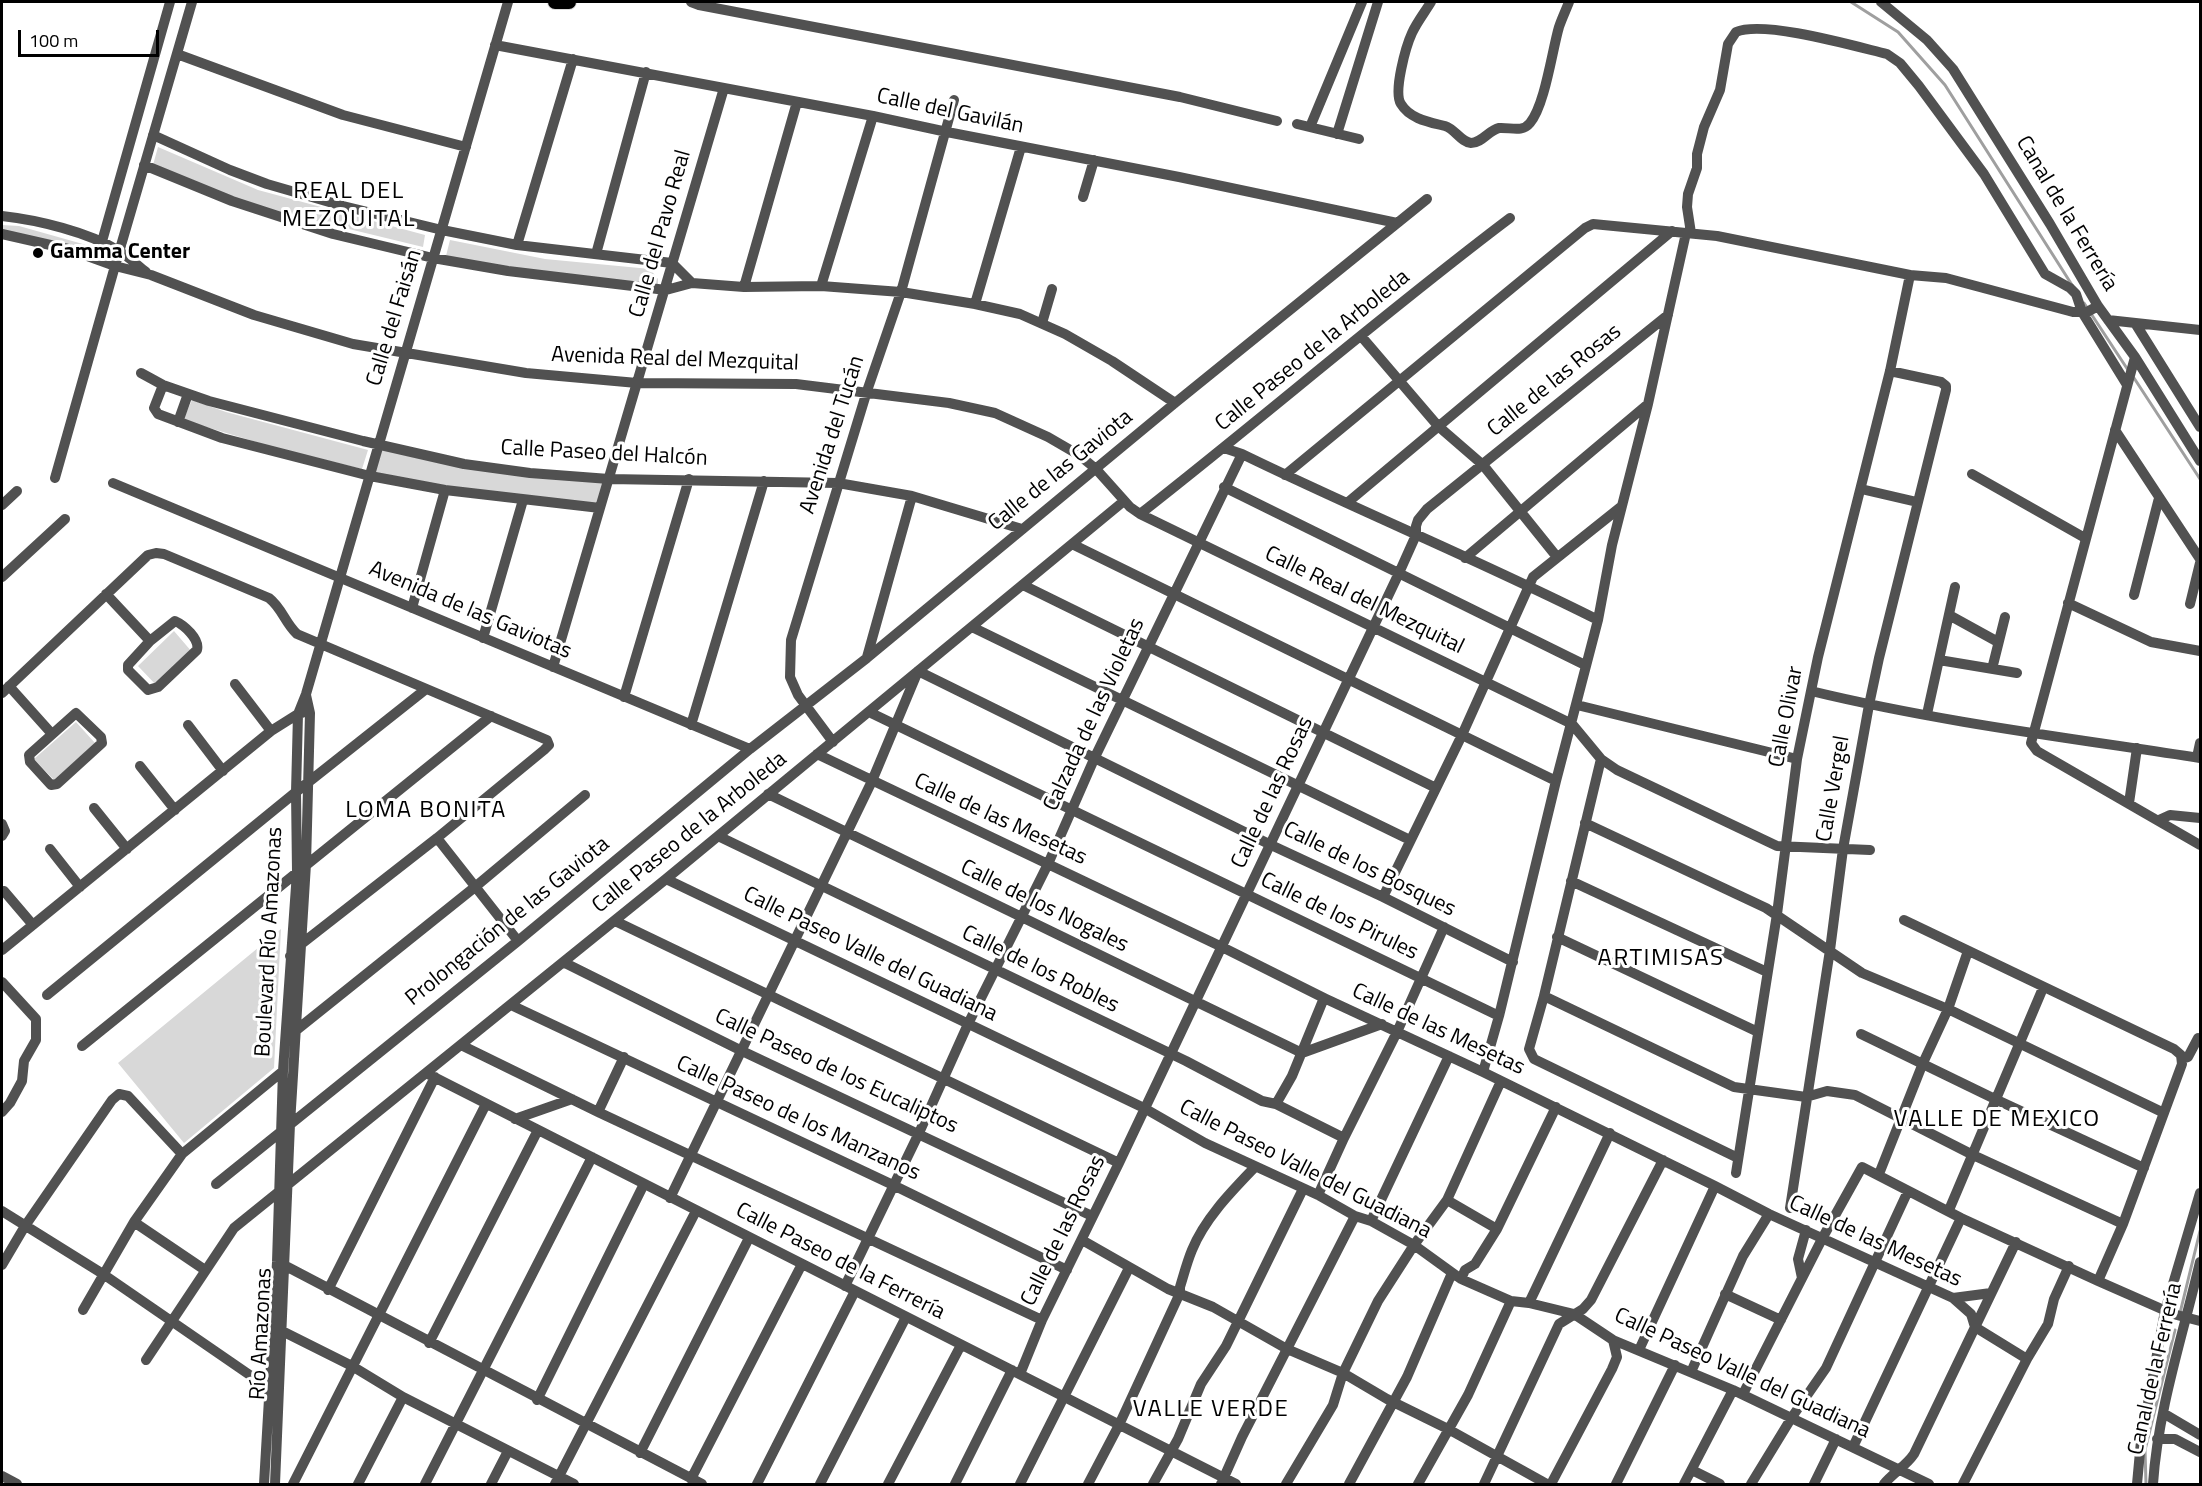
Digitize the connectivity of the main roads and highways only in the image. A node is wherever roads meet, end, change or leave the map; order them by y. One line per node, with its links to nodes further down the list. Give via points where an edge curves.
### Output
1 (555, 2): 2 (main road)
2 (569, 2)

